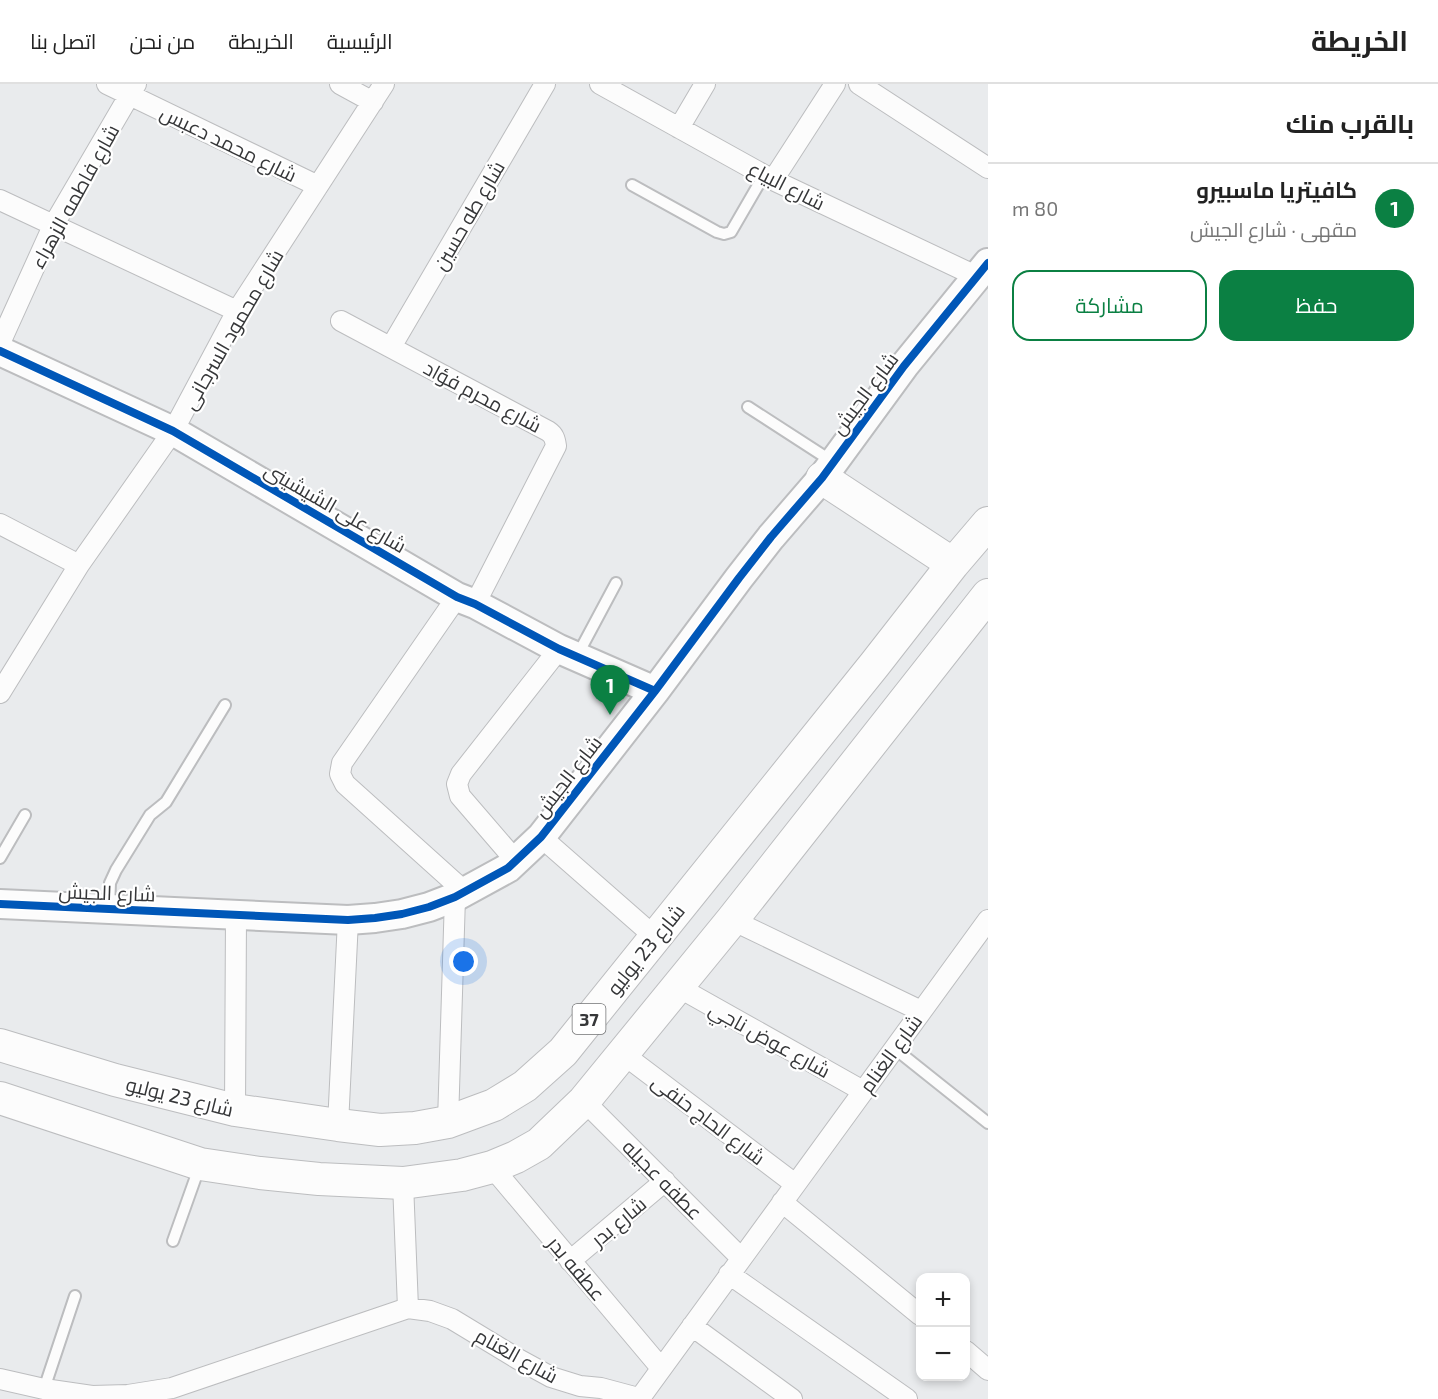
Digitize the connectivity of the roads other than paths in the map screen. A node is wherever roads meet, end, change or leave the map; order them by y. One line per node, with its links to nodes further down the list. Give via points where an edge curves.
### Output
1 (107, 84): 9 (street, شارع محمد دعبس)
2 (340, 84): 10 (street)
3 (384, 84): 10 (street, شارع محمود السرجانى)
4 (544, 84): 22 (street, شارع طه حسين)
5 (600, 84): 11 (street, شارع البياع)
6 (705, 84): 11 (street)
7 (835, 84): 13 (street)
8 (859, 84): 12 (street)
9 (133, 89): 15 (street, شارع محمد دعبس); 17 (street, شارع فاطمه الزهراء)
10 (373, 102): 15 (street, شارع محمود السرجانى)
11 (679, 128): 13 (street, شارع البياع)
12 (988, 168)
13 (769, 178): 14 (lane, via 731,232 724,234); 18 (street, شارع البياع)
14 (632, 185)
15 (318, 186): 19 (street, شارع محمود السرجانى)
16 (0, 200): 17 (street)
17 (54, 226): 19 (street); 21 (street, شارع فاطمه الزهراء)
18 (983, 270): 26 (street, شارع الجيش, via 904,366)
19 (237, 311): 25 (street, شارع محمود السرجانى)
20 (341, 321): 22 (street, شارع محرم فؤاد)
21 (0, 343)
22 (391, 347): 33 (street, شارع محرم فؤاد, via 548,431 555,439 556,446)
23 (0, 351): 25 (street, شارع على الشيشينى)
24 (748, 407): 26 (lane)
25 (173, 431): 30 (street, شارع محمود السرجانى); 33 (street, شارع على الشيشينى)
26 (827, 470): 29 (main road); 35 (street, شارع الجيش, via 739,578)
27 (988, 523): 29 (main road, شارع 23 يوليو / 37)
28 (0, 524): 30 (street)
29 (953, 564): 38 (main road, شارع 23 يوليو / 37)
30 (79, 565): 36 (street, شارع محمود السرجانى)
31 (616, 583): 34 (lane)
32 (988, 595): 39 (main road, 37)
33 (466, 600): 34 (street, شارع على الشيشينى); 44 (street, via 342,763 340,774 345,784)
34 (568, 653): 35 (street, شارع على الشيشينى); 43 (street, via 461,774 457,784 460,796)
35 (655, 691): 41 (street, شارع الجيش)
36 (0, 693)
37 (225, 705): 46 (lane, via 166,802 146,820 116,870 110,883)
38 (821, 732): 39 (main road); 51 (main road, شارع 23 يوليو / 37)
39 (860, 760): 49 (main road, 37)
40 (25, 815): 42 (lane)
41 (541, 837): 43 (street, شارع الجيش); 51 (street)
42 (0, 858)
43 (516, 861): 44 (street, شارع الجيش)
44 (460, 894): 48 (street, شارع الجيش, via 402,914); 61 (street)
45 (0, 904): 46 (street, شارع الجيش)
46 (109, 909): 47 (street, شارع الجيش)
47 (236, 915): 48 (street, شارع الجيش); 60 (street)
48 (348, 920): 63 (street)
49 (732, 920): 52 (main road, 37); 53 (street)
50 (988, 920): 53 (street, شارع الغنام)
51 (655, 937): 61 (main road, شارع 23 يوليو / 37, via 563,1052 525,1086 494,1105)
52 (678, 987): 56 (main road, 37); 57 (street, شارع عوض ناجي)
53 (921, 1011): 55 (street, شارع الغنام)
54 (0, 1045): 60 (main road, شارع 23 يوليو / 37, via 115,1080)
55 (894, 1048): 57 (street, شارع الغنام); 62 (lane)
56 (623, 1054): 59 (main road, 37); 68 (street, شارع الحاج حنفى)
57 (862, 1091): 68 (street, شارع الغنام)
58 (0, 1098): 64 (main road, 37)
59 (584, 1101): 65 (main road, 37, via 538,1144); 66 (street, عطفه عجيله)
60 (235, 1110): 63 (main road, شارع 23 يوليو / 37)
61 (448, 1122): 63 (main road, شارع 23 يوليو / 37, via 380,1130)
62 (988, 1123)
63 (338, 1125)
64 (200, 1164): 67 (main road, 37, via 319,1179); 70 (lane)
65 (492, 1167): 67 (main road, 37); 72 (street, عطفه بدر)
66 (665, 1181): 71 (street, عطفه عجيله); 72 (street, شارع بدر)
67 (403, 1182): 75 (street)
68 (795, 1184): 69 (street, شارع الغنام)
69 (782, 1202): 71 (street, شارع الغنام); 76 (street)
70 (173, 1241)
71 (741, 1258): 73 (street, شارع الغنام)
72 (570, 1260): 79 (street, عطفه بدر)
73 (729, 1274): 77 (street, شارع الغنام); 86 (street)
74 (75, 1296): 82 (lane)
75 (408, 1308): 83 (street, شارع الغنام, via 172,1388); 84 (street, شارع الغنام, via 452,1319 551,1377)
76 (916, 1311)
77 (692, 1326): 79 (street, شارع الغنام); 85 (street)
78 (970, 1354): 80 (street)
79 (661, 1368): 84 (street, شارع الغنام)
80 (988, 1370)
81 (0, 1378): 82 (street, شارع الغنام)
82 (44, 1389): 83 (street, شارع الغنام)
83 (129, 1397)
84 (641, 1399)
85 (792, 1399)
86 (907, 1399)

